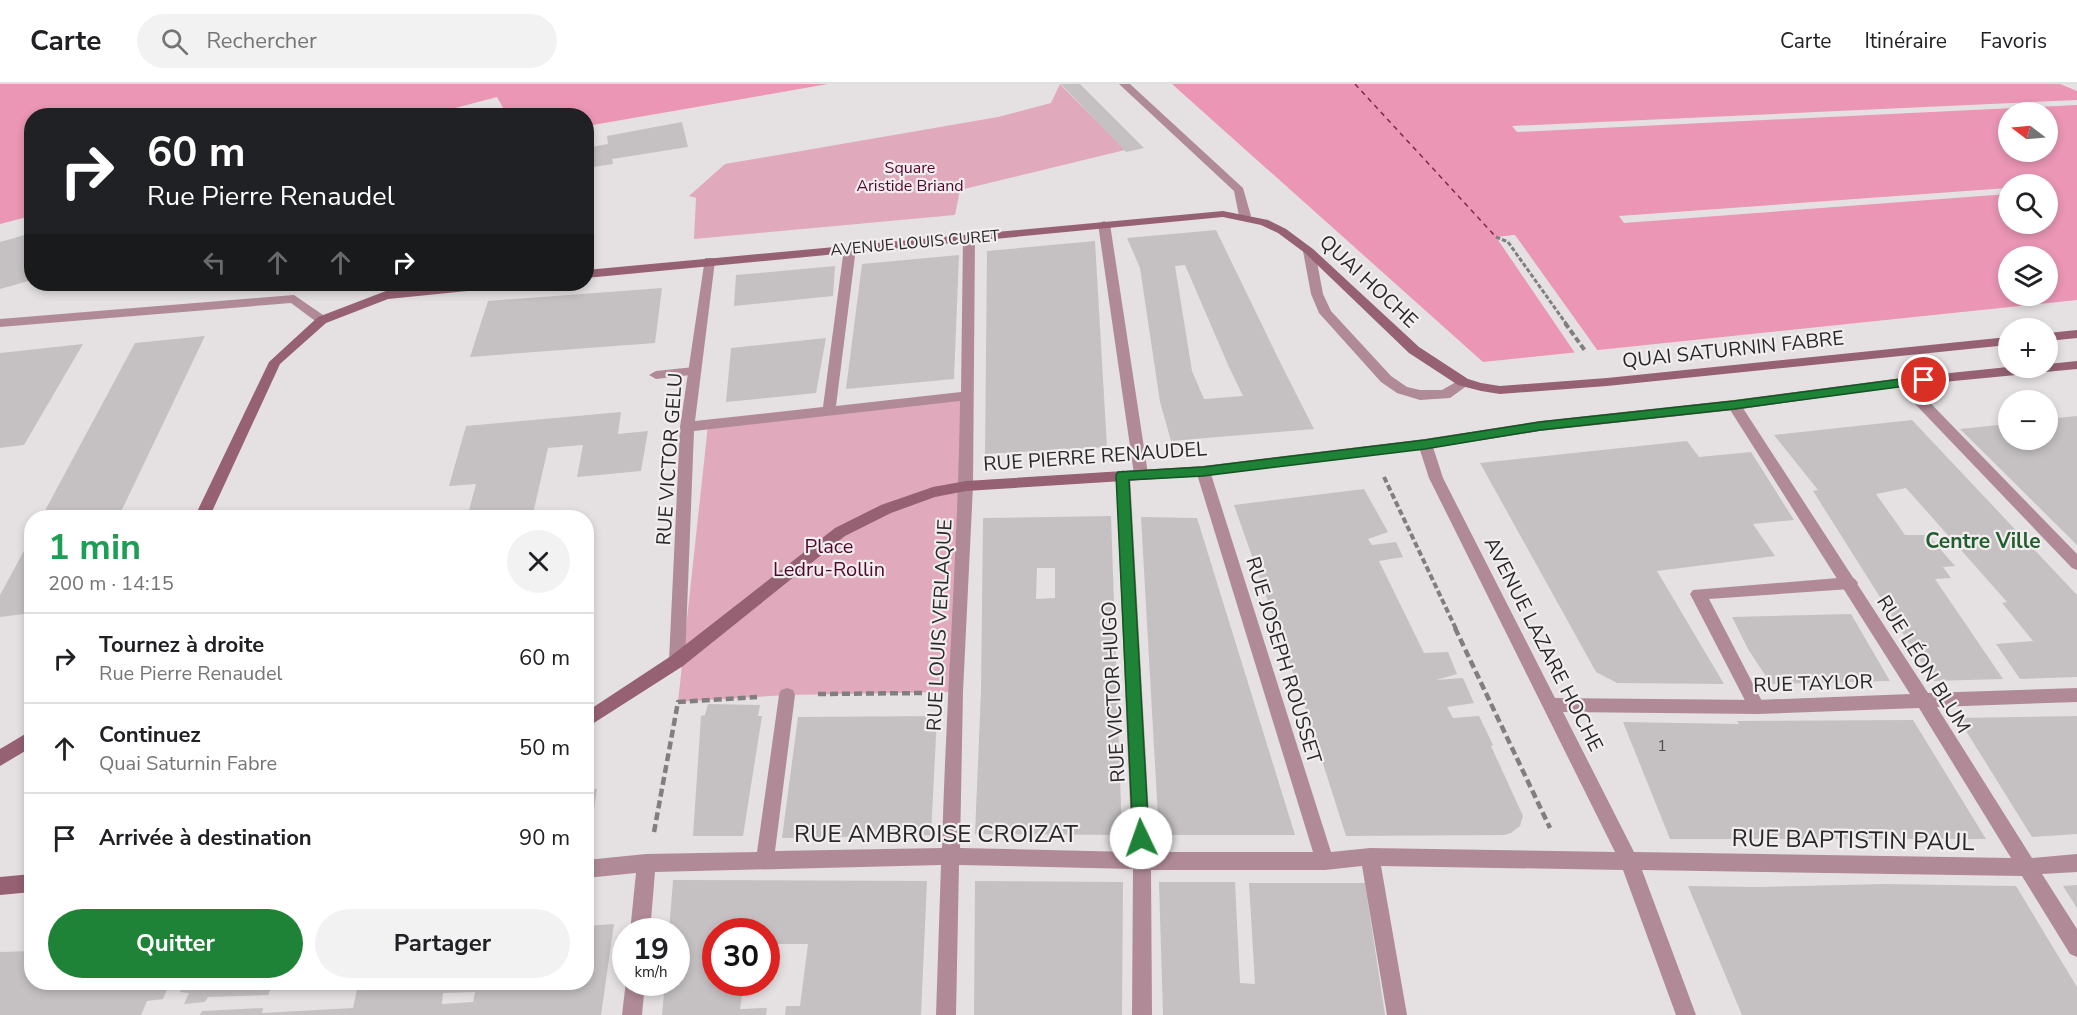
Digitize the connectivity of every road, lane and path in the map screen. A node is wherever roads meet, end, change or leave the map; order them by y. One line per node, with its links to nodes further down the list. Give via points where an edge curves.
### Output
1 (1124, 84): 2 (street, via 1239,190)
2 (1245, 216): 3 (main road, AVENUE LOUIS CURET, via 1203,215); 7 (main road, QUAI HOCHE, via 1273,226)
3 (1104, 224): 4 (main road, AVENUE LOUIS CURET); 29 (street)
4 (969, 237): 6 (main road, AVENUE LOUIS CURET); 22 (street, RUE LOUIS VERLAQUE)
5 (1496, 237): 16 (path, via 1508,242)
6 (850, 248): 8 (main road, AVENUE LOUIS CURET); 24 (street)
7 (1309, 251): 20 (main road, QUAI HOCHE, via 1414,350); 20 (street, via 1325,313 1386,379 1402,390 1420,395 1444,395)
8 (709, 261): 9 (main road, AVENUE LOUIS CURET); 18 (street, RUE VICTOR GELU)
9 (594, 273)
10 (426, 291): 11 (main road, via 386,295)
11 (322, 320): 12 (street, via 294,299); 32 (main road, via 275,362)
12 (0, 323)
13 (2077, 334): 14 (main road)
14 (2058, 336)
15 (1998, 342): 20 (main road, QUAI SATURNIN FABRE, via 1500,390)
16 (1586, 352)
17 (2077, 365): 21 (main road)
18 (694, 371): 19 (street); 25 (street, RUE VICTOR GELU)
19 (656, 375)
20 (1463, 382)
21 (1902, 382): 23 (main road); 33 (street)
22 (967, 396): 24 (street); 31 (street, RUE LOUIS VERLAQUE)
23 (1734, 405): 26 (main road, via 1540,426); 34 (street, RUE LÉON BLUM)
24 (829, 411): 25 (street)
25 (687, 427): 35 (street, RUE VICTOR GELU)
26 (1425, 444): 27 (main road, RUE PIERRE RENAUDEL); 40 (street, AVENUE LAZARE HOCHE, via 1436,478)
27 (1370, 451): 28 (main road, RUE PIERRE RENAUDEL); 50 (path)
28 (1203, 471): 29 (main road, RUE PIERRE RENAUDEL); 49 (street, RUE JOSEPH ROUSSET)
29 (1141, 474): 30 (main road, RUE PIERRE RENAUDEL)
30 (1123, 475): 31 (main road, RUE PIERRE RENAUDEL); 48 (street, RUE VICTOR HUGO)
31 (966, 486): 35 (main road, RUE PIERRE RENAUDEL, via 933,492 886,509 840,532); 45 (street, RUE LOUIS VERLAQUE, via 955,692)
32 (205, 510)
33 (2077, 564)
34 (1850, 583): 38 (street, RUE LÉON BLUM); 41 (street, via 1698,594)
35 (677, 661): 42 (main road, RUE PIERRE RENAUDEL)
36 (787, 695): 47 (street)
37 (2077, 695): 38 (street, RUE TAYLOR)
38 (1922, 701): 41 (street, RUE TAYLOR); 54 (street, RUE LÉON BLUM)
39 (678, 702): 52 (path)
40 (1551, 705): 41 (street, RUE TAYLOR); 51 (street, AVENUE LAZARE HOCHE)
41 (1757, 706)
42 (594, 716)
43 (24, 742): 44 (main road)
44 (0, 758)
45 (952, 856): 47 (street, RUE AMBROISE CROIZAT); 48 (street, RUE AMBROISE CROIZAT); 62 (street, RUE LOUIS VERLAQUE)
46 (1370, 857): 49 (street, RUE AMBROISE CROIZAT); 50 (street, RUE AMBROISE CROIZAT); 64 (street)
47 (765, 860): 52 (street, RUE AMBROISE CROIZAT)
48 (1142, 861): 49 (street, RUE AMBROISE CROIZAT); 63 (street, RUE VICTOR HUGO)
49 (1325, 861)
50 (1566, 861): 51 (street, RUE BAPTISTIN PAUL)
51 (1629, 861): 54 (street, RUE BAPTISTIN PAUL); 65 (street, AVENUE LAZARE HOCHE)
52 (646, 863): 55 (street, RUE AMBROISE CROIZAT); 58 (street)
53 (2077, 863): 54 (street, RUE BAPTISTIN PAUL)
54 (2026, 867): 59 (street, RUE LÉON BLUM)
55 (594, 868)
56 (24, 884): 57 (main road)
57 (0, 886)
58 (641, 918)
59 (2077, 947)
60 (634, 996): 61 (street)
61 (632, 1015)
62 (946, 1015)
63 (1142, 1015)
64 (1397, 1015)
65 (1686, 1015)

